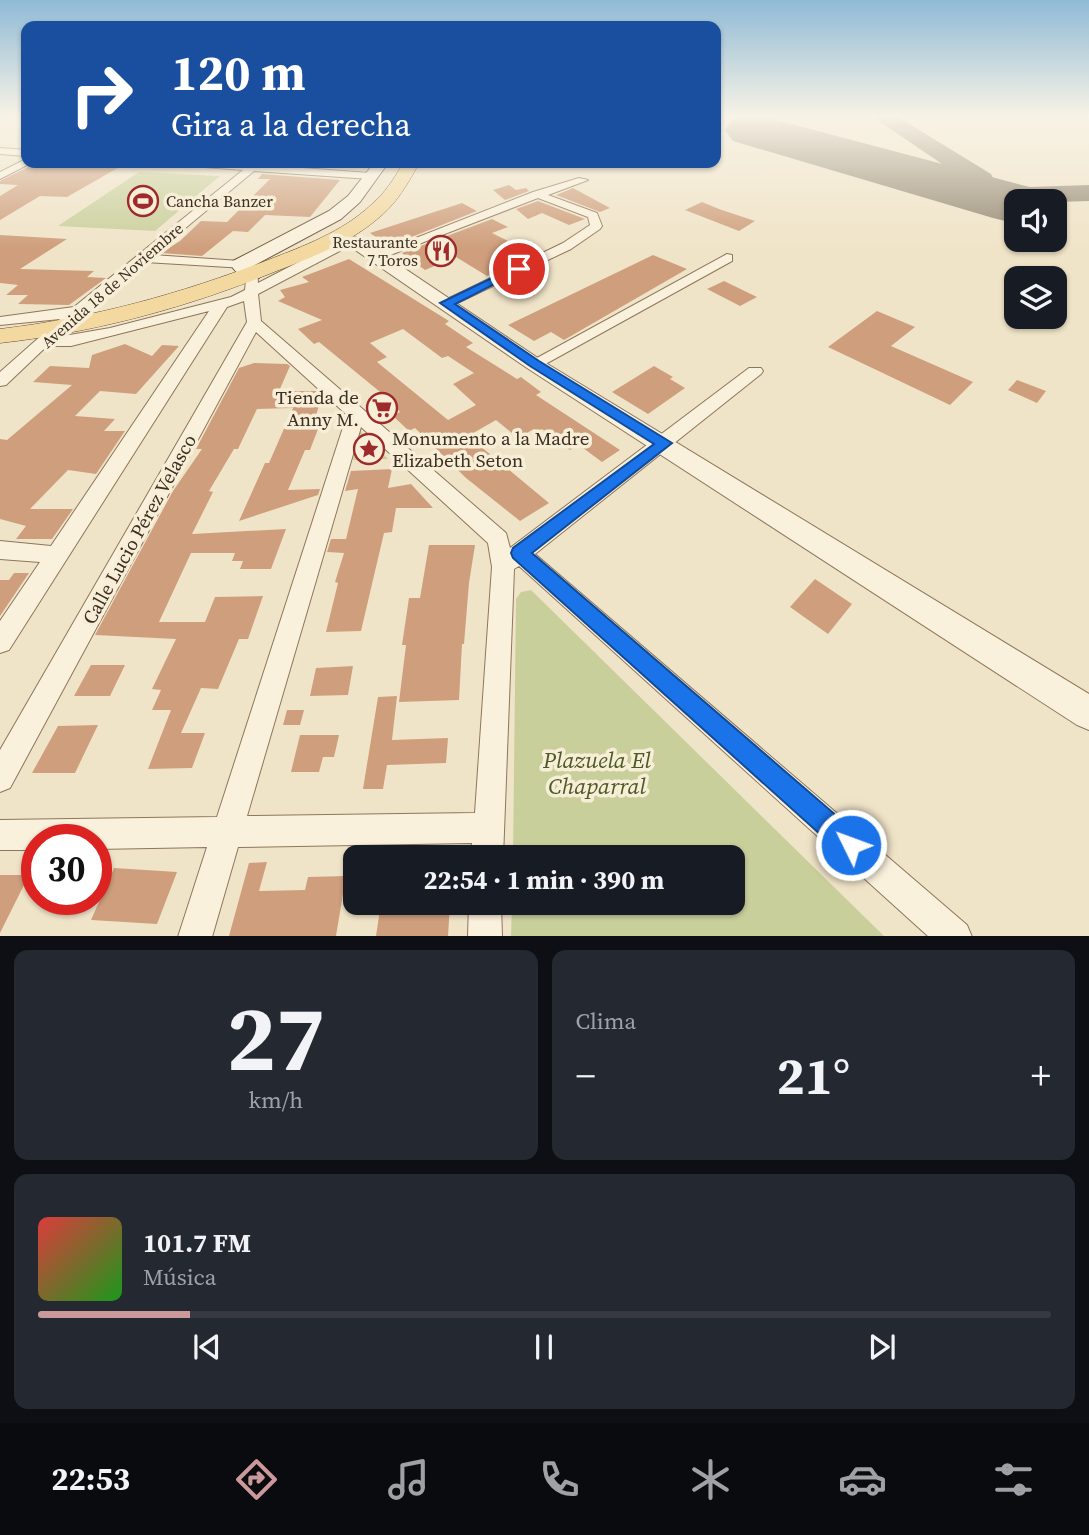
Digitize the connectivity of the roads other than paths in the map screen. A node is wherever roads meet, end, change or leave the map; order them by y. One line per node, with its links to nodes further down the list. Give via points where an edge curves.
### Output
1 (21, 165): 6 (street)
2 (251, 168): 11 (street, Avenida 18 de Noviembre)
3 (345, 168): 5 (street)
4 (408, 168): 9 (main road, via 387,199)
5 (375, 169): 13 (main road, via 354,199)
6 (0, 176)
7 (583, 180): 8 (street)
8 (537, 194): 10 (street); 15 (street, via 593,215 596,226 567,246)
9 (342, 239): 10 (street); 13 (main road)
10 (376, 256): 15 (street)
11 (142, 258): 13 (street); 16 (street, Avenida 18 de Noviembre)
12 (727, 258): 21 (street)
13 (248, 277): 14 (street); 18 (street); 19 (main road)
14 (222, 303): 19 (street, via 71,341); 27 (street)
15 (446, 303): 21 (street)
16 (80, 309): 17 (street); 19 (street, Avenida 18 de Noviembre)
17 (0, 321)
18 (254, 322): 24 (street); 31 (street, Calle Lucio Pérez Velasco)
19 (52, 335): 20 (main road); 23 (street, Avenida 18 de Noviembre)
20 (0, 336)
21 (534, 364): 25 (street)
22 (755, 371): 25 (street)
23 (0, 381)
24 (356, 414): 28 (street, via 498,540); 32 (street)
25 (664, 443): 28 (street); 30 (street)
26 (0, 550): 27 (street)
27 (57, 555): 29 (street)
28 (511, 560): 34 (street); 38 (street)
29 (0, 642)
30 (1089, 713)
31 (0, 778)
32 (226, 833): 33 (street); 34 (street); 36 (street)
33 (0, 835)
34 (487, 843)
35 (485, 915): 37 (street)
36 (195, 936)
37 (485, 936)
38 (955, 936)

